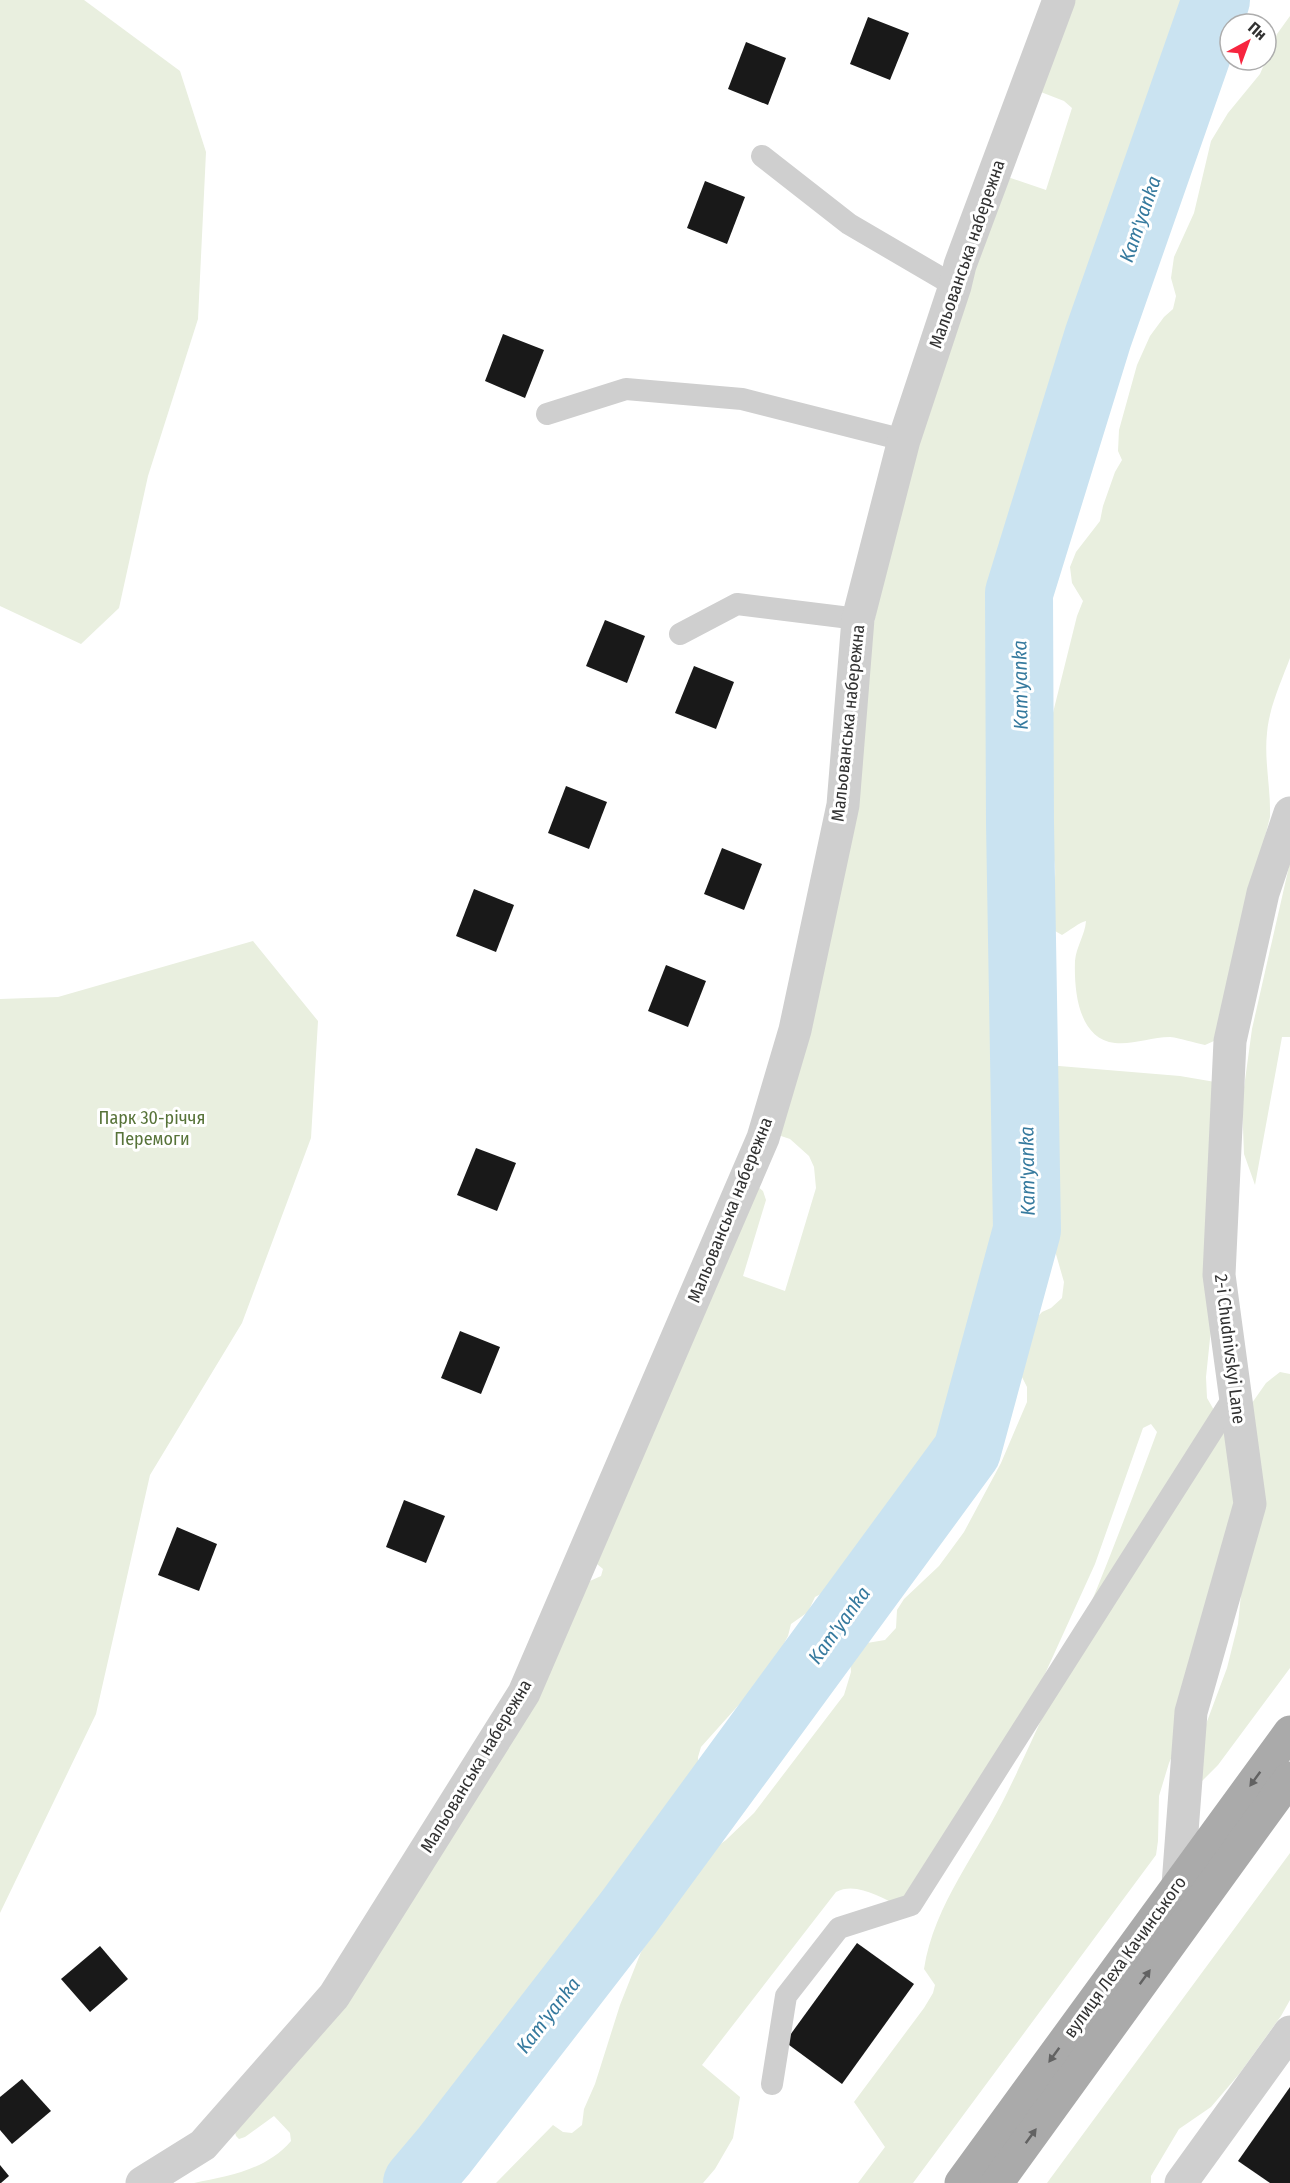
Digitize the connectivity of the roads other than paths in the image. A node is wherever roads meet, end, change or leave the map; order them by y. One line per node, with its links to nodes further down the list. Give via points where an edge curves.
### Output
1 (1059, 0): 3 (street, Мальованська набережна)
2 (762, 156): 3 (lane, via 849,224)
3 (955, 286): 5 (street, Мальованська набережна)
4 (547, 414): 5 (lane, via 626,389 742,399)
5 (904, 440): 6 (street, Мальованська набережна)
6 (858, 619): 7 (lane, via 737,604); 15 (street, Мальованська набережна, via 843,805 795,1030 763,1138 524,1693 334,1996 202,2145)
7 (680, 634)
8 (1290, 813): 9 (street, 2-i Chudnivskyi Lane, via 1263,893 1230,1041 1219,1275)
9 (1235, 1395): 12 (street, 2-i Chudnivskyi Lane, via 1250,1504 1191,1712); 14 (lane, via 911,1905 839,1928 786,1996)
10 (1290, 1732): 12 (main road, вулиця Леха Качинського, one-way to 12)
11 (1290, 1778): 17 (main road, вулиця Леха Качинського, one-way to 11)
12 (1178, 1884): 16 (main road, вулиця Леха Качинського, one-way to 16)
13 (1290, 2032): 18 (street)
14 (772, 2084)
15 (142, 2183)
16 (961, 2183)
17 (997, 2183)
18 (1181, 2183)

